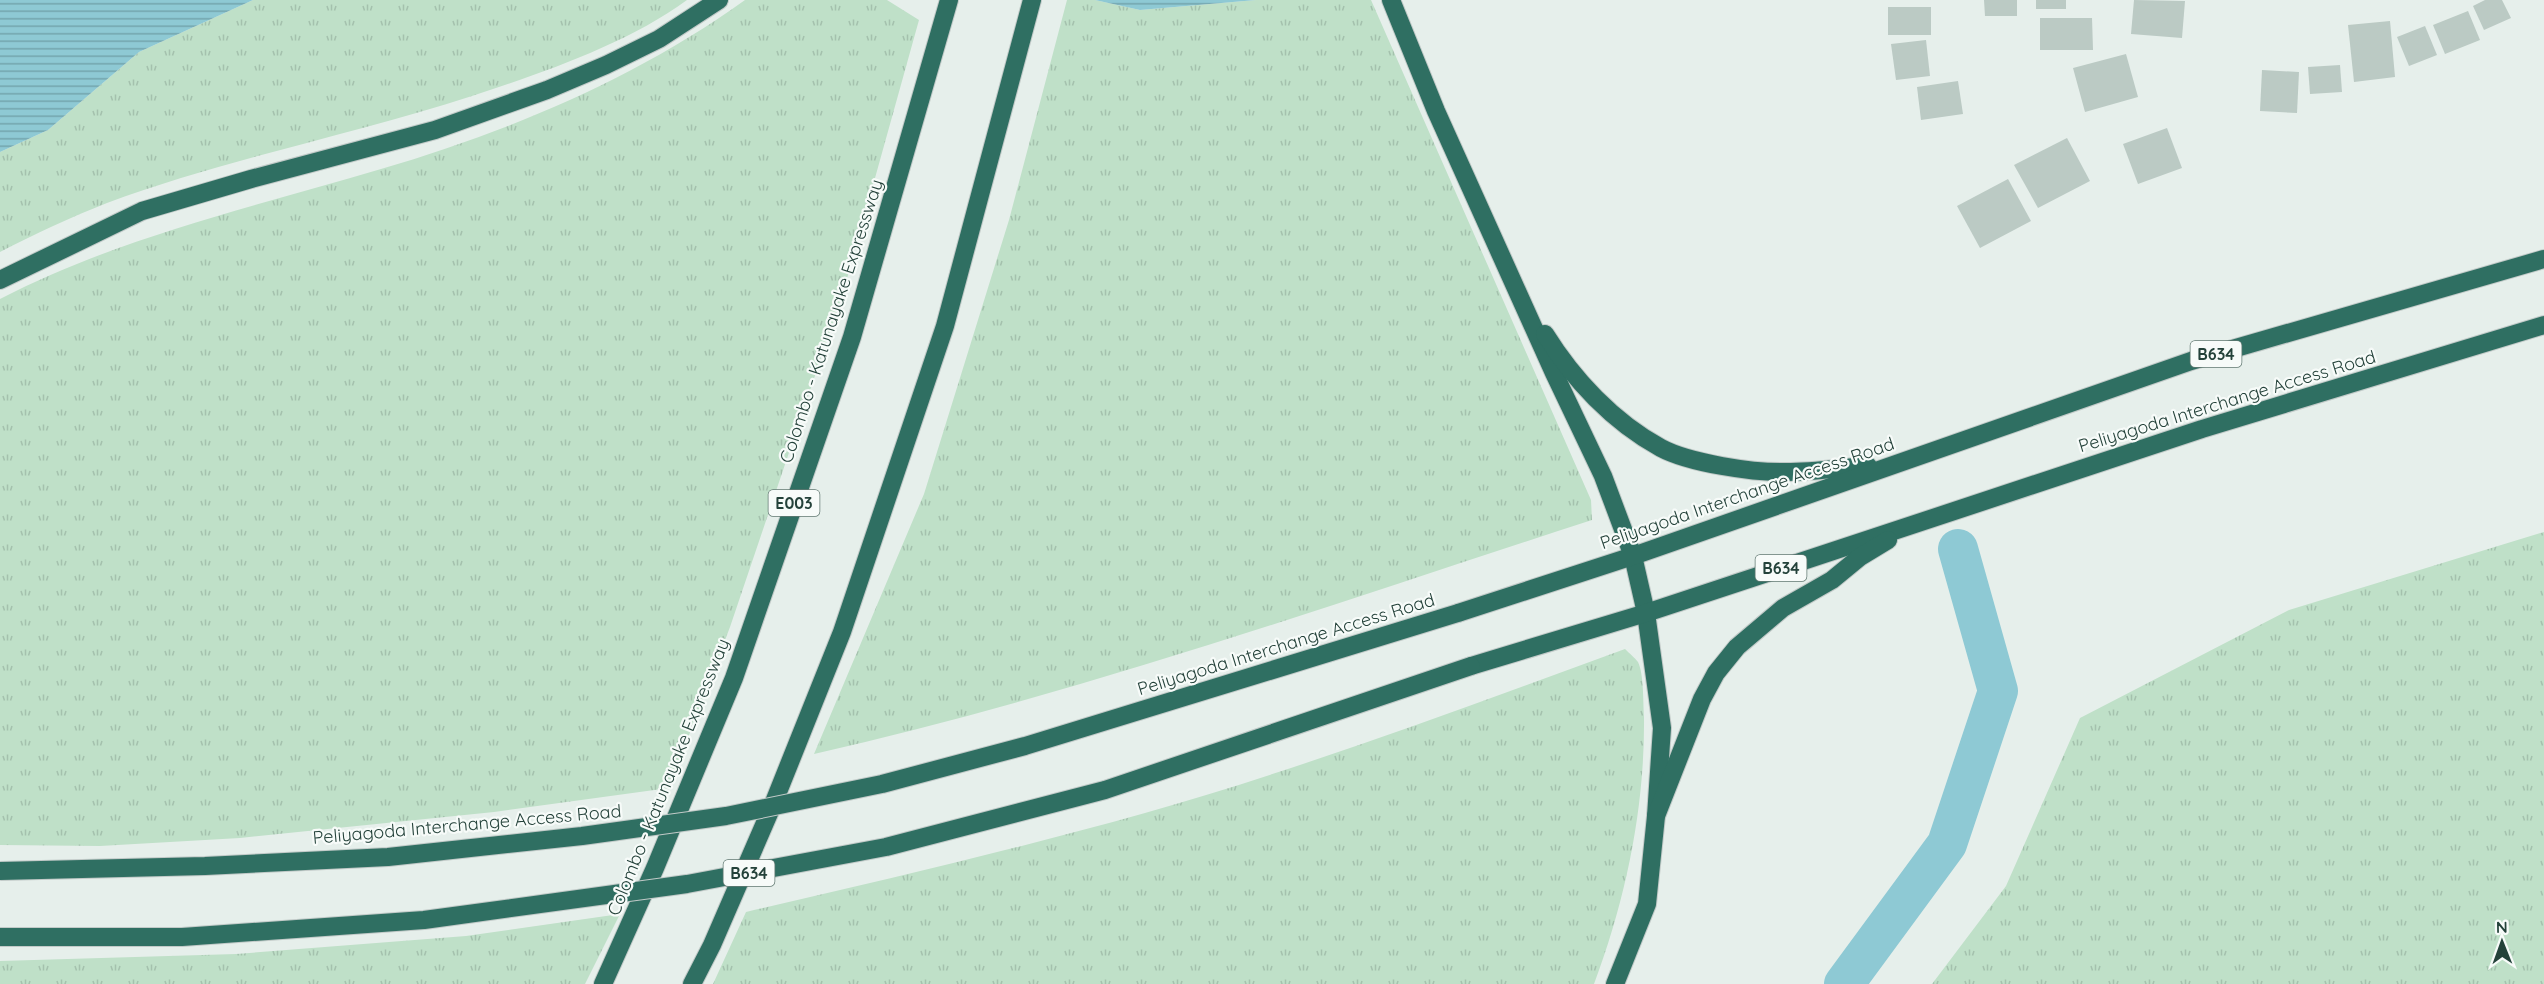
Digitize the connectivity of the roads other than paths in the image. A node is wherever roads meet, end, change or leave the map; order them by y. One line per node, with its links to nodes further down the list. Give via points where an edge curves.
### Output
1 (719, 0): 6 (highway, via 659,39 547,90 435,130 142,212)
2 (1032, 0): 17 (highway, via 945,326 842,632 774,802)
3 (1391, 0): 7 (highway)
4 (948, 4): 16 (highway, Colombo - Katunayake Expressway / E003, via 852,337 734,678)
5 (2544, 260): 9 (highway, Peliyagoda Interchange Access Road / B634, via 2191,361)
6 (0, 280)
7 (1513, 283): 9 (highway, via 1553,347 1592,395 1662,448 1718,466 1784,472); 11 (highway, via 1603,476)
8 (2544, 325): 10 (highway, Peliyagoda Interchange Access Road / B634, via 2202,429)
9 (1894, 464): 11 (highway, Peliyagoda Interchange Access Road / B634)
10 (1915, 523): 12 (highway, Peliyagoda Interchange Access Road / B634); 13 (highway, via 1784,608 1737,646 1702,699)
11 (1632, 556): 12 (highway); 14 (highway, Peliyagoda Interchange Access Road / B634, bridge, via 1025,746 882,784 726,816 388,856)
12 (1646, 613): 13 (highway, via 1662,728); 15 (highway, Peliyagoda Interchange Access Road / B634, bridge, via 1471,666 1106,790 886,847 687,884 424,920 182,937)
13 (1656, 816): 18 (highway, via 1647,904)
14 (0, 872)
15 (0, 937)
16 (603, 984)
17 (692, 984)
18 (1616, 984)

